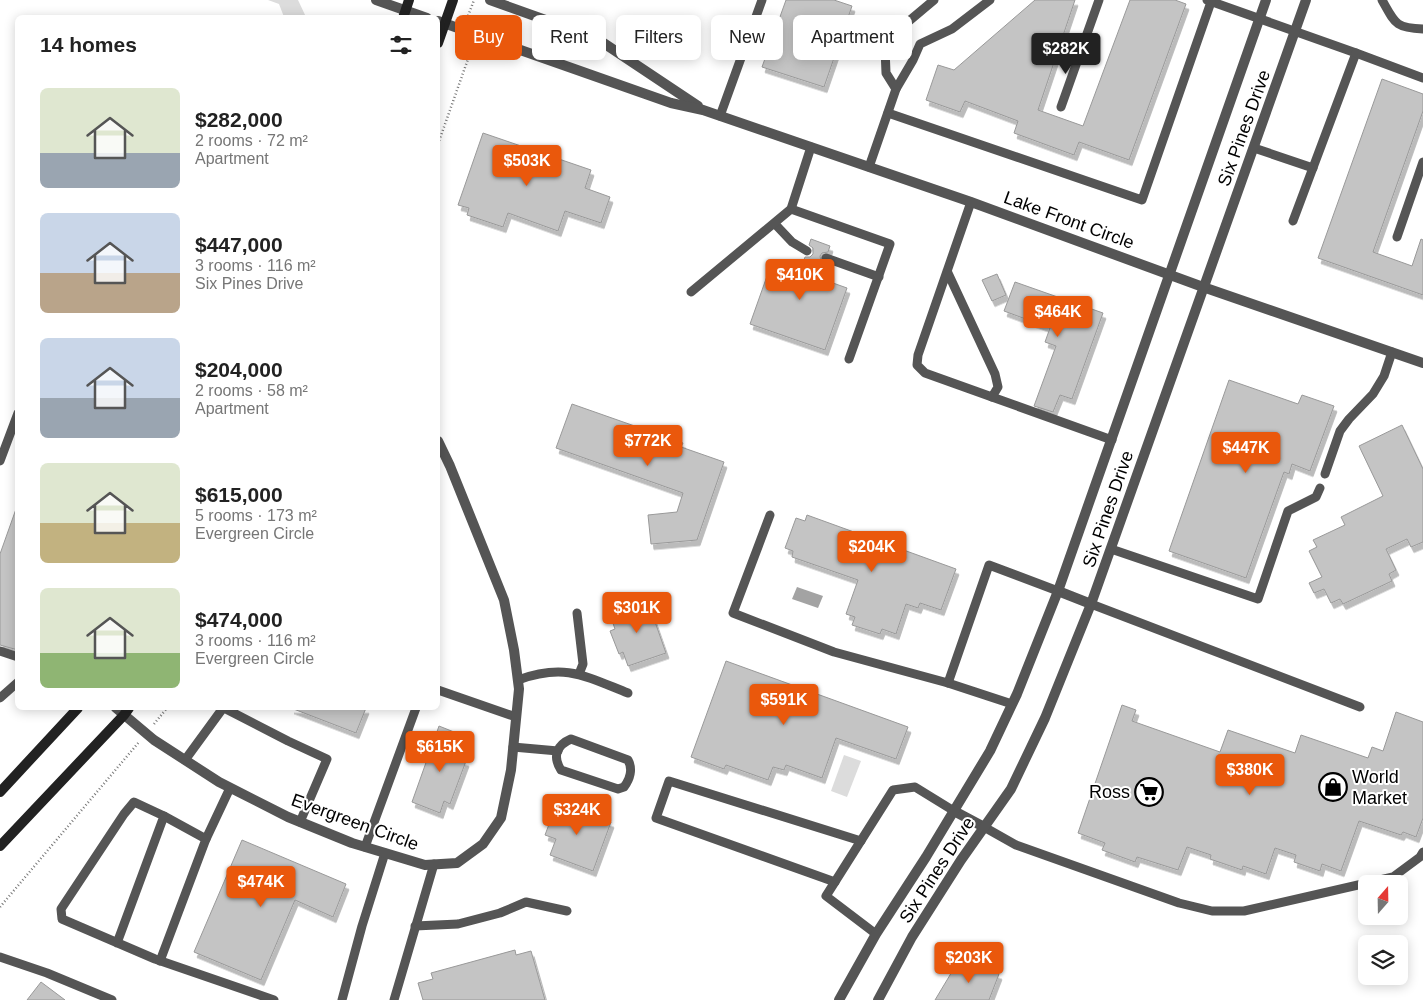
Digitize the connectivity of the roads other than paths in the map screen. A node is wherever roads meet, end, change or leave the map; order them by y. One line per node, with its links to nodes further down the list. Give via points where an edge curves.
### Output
1 (376, 0): 13 (street)
2 (409, 0): 13 (main road)
3 (452, 0): 15 (main road)
4 (490, 0): 22 (street, Lake Front Circle, via 596,38)
5 (762, 0): 24 (lane)
6 (934, 0): 20 (lane, via 885,48 886,73)
7 (990, 0): 20 (lane, via 952,29 920,44)
8 (1099, 0): 21 (lane)
9 (1266, 0): 14 (street, Six Pines Drive)
10 (1306, 0): 17 (street, Six Pines Drive)
11 (1382, 0): 16 (lane, via 1394,21 1406,28)
12 (1208, 1): 14 (lane); 23 (lane, via 1142,200)
13 (404, 14)
14 (1259, 19): 17 (lane); 38 (street, Six Pines Drive)
15 (441, 22): 22 (street, Lake Front Circle, via 671,103)
16 (1423, 30)
17 (1295, 31): 18 (lane); 26 (street, Six Pines Drive)
18 (1356, 53): 19 (lane); 29 (lane)
19 (1423, 78)
20 (896, 89): 23 (lane)
21 (1060, 107)
22 (703, 110): 24 (street, Lake Front Circle)
23 (888, 113): 28 (lane)
24 (720, 116): 25 (street, Lake Front Circle)
25 (811, 147): 28 (street, Lake Front Circle); 31 (lane)
26 (1254, 148): 29 (lane); 40 (street, Six Pines Drive)
27 (1423, 162): 34 (lane)
28 (869, 167): 30 (street, Lake Front Circle)
29 (1313, 168): 32 (lane)
30 (971, 202): 37 (lane); 38 (street, Lake Front Circle)
31 (791, 209): 33 (lane); 39 (lane, via 890,244)
32 (1293, 221)
33 (775, 224): 35 (lane, via 792,242); 41 (lane)
34 (1397, 236)
35 (807, 251)
36 (826, 258): 39 (lane)
37 (947, 271): 45 (lane, via 995,374 998,387); 45 (lane, via 917,365 925,373)
38 (1171, 274): 40 (street, Lake Front Circle); 47 (street, Six Pines Drive)
39 (878, 277): 43 (lane)
40 (1203, 286): 42 (street, Lake Front Circle); 53 (street, Six Pines Drive)
41 (691, 292)
42 (1392, 352): 44 (street, Lake Front Circle); 50 (lane, via 1374,394 1340,432)
43 (849, 359)
44 (1423, 363)
45 (992, 397): 47 (lane)
46 (15, 421): 49 (lane)
47 (1112, 440): 54 (street, Six Pines Drive)
48 (440, 445): 60 (street, Evergreen Circle, via 504,600)
49 (0, 462)
50 (1325, 474)
51 (1320, 488): 53 (lane, via 1316,497 1288,511 1258,599)
52 (770, 516): 61 (lane, via 733,613 834,652)
53 (1111, 549): 55 (street, Six Pines Drive)
54 (1058, 591): 55 (street); 61 (lane, via 989,565); 66 (street, Six Pines Drive)
55 (1091, 604): 67 (lane); 82 (street, Six Pines Drive, via 1046,718 1011,789)
56 (577, 613): 59 (lane, via 583,664)
57 (0, 651): 58 (lane)
58 (15, 657)
59 (579, 674): 60 (lane, via 536,673); 64 (lane)
60 (518, 680): 73 (street, Evergreen Circle)
61 (948, 683): 66 (lane)
62 (15, 685): 65 (lane)
63 (440, 691): 73 (lane)
64 (628, 694)
65 (0, 698)
66 (1012, 704): 79 (street, Six Pines Drive, via 990,751)
67 (1360, 707)
68 (76, 710): 78 (main road)
69 (222, 710): 76 (lane)
70 (228, 710): 81 (lane, via 327,759)
71 (415, 710): 86 (lane)
72 (126, 711): 76 (street, Evergreen Circle, via 146,734); 85 (main road)
73 (516, 717): 74 (street, Evergreen Circle)
74 (513, 747): 75 (lane); 89 (street, Evergreen Circle, via 501,818 483,844 457,863)
75 (558, 751): 75 (lane, via 556,758 561,770 618,789 627,783 631,766 628,760 571,740 563,743)
76 (185, 760): 77 (street, Evergreen Circle)
77 (230, 788): 81 (street, Evergreen Circle); 83 (lane)
78 (0, 792)
79 (954, 811): 82 (street); 84 (lane, via 914,787 893,790); 93 (street, Six Pines Drive)
80 (164, 816): 83 (lane); 94 (lane); 94 (lane, via 134,802 61,909 62,919)
81 (300, 822): 86 (street, Evergreen Circle)
82 (984, 827): 88 (lane, via 1016,845 1179,903 1212,911 1244,911 1393,876); 102 (street, Six Pines Drive, via 912,937)
83 (206, 839): 96 (lane)
84 (861, 841): 90 (lane); 90 (lane, via 669,781 656,818)
85 (0, 846)
86 (365, 847): 87 (street, Evergreen Circle)
87 (385, 852): 89 (street, Evergreen Circle); 99 (lane)
88 (1423, 852)
89 (434, 864): 92 (lane)
90 (835, 882): 93 (lane, via 826,896)
91 (567, 911): 92 (lane, via 526,902 458,924)
92 (415, 926): 100 (lane)
93 (876, 934): 101 (street, Six Pines Drive)
94 (117, 943): 96 (lane)
95 (0, 957): 97 (lane)
96 (160, 961): 98 (lane)
97 (112, 1000)
98 (274, 1000)
99 (342, 1000)
100 (394, 1000)
101 (839, 1000)
102 (878, 1000)

